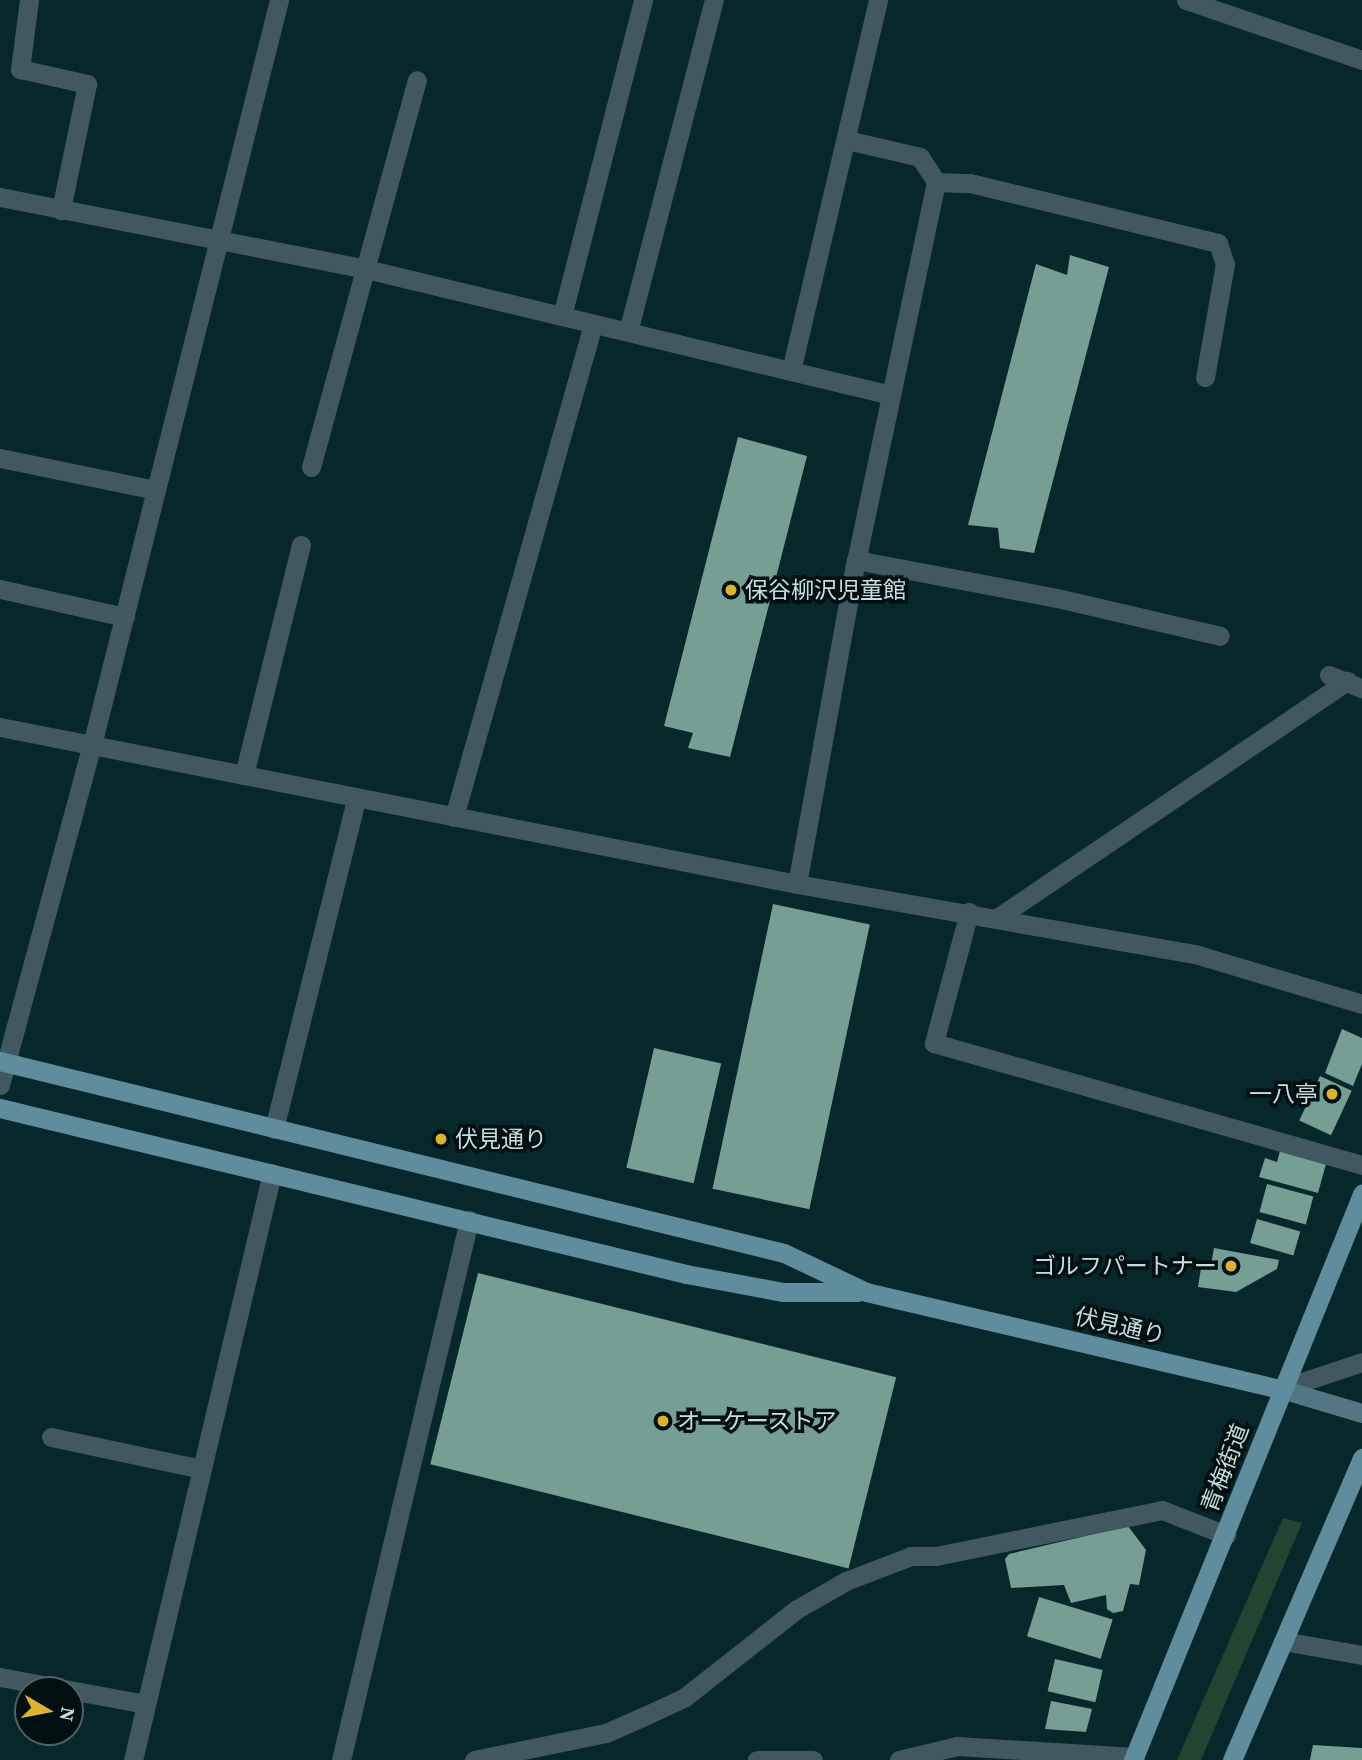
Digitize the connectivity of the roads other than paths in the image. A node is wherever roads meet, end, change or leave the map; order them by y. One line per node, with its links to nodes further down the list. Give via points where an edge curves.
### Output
1 (29, 0): 12 (street, via 20,69 87,83)
2 (279, 0): 13 (street)
3 (643, 0): 15 (street)
4 (715, 0): 17 (street)
5 (878, 0): 9 (street)
6 (1186, 0): 7 (street)
7 (1362, 60)
8 (417, 80): 14 (street)
9 (847, 140): 10 (street, via 920,158); 18 (street)
10 (936, 182): 19 (street, via 970,183 1218,243 1225,264); 20 (street)
11 (0, 197): 12 (street)
12 (61, 209): 13 (street)
13 (219, 239): 14 (street); 23 (street)
14 (366, 269): 15 (street); 22 (street)
15 (562, 316): 16 (street)
16 (593, 324): 17 (street); 34 (street)
17 (628, 332): 18 (street)
18 (791, 371): 20 (street)
19 (1205, 377)
20 (891, 395): 25 (street)
21 (0, 458): 23 (street)
22 (311, 467)
23 (156, 491): 27 (street)
24 (301, 545): 32 (street)
25 (856, 560): 28 (street, via 1057,598); 35 (street)
26 (0, 589): 27 (street)
27 (125, 617): 31 (street)
28 (1220, 636)
29 (1346, 681): 37 (street)
30 (0, 727): 31 (street)
31 (92, 745): 32 (street); 39 (street)
32 (244, 775): 33 (street)
33 (357, 797): 34 (street); 42 (street)
34 (454, 817): 35 (street)
35 (797, 884): 36 (street)
36 (969, 912): 37 (street); 43 (street, via 934,1043)
37 (998, 918): 38 (street, via 1198,955)
38 (1362, 1004)
39 (3, 1061): 40 (street); 42 (main road, 伏見通り)
40 (0, 1085)
41 (0, 1108): 44 (main road, 伏見通り)
42 (274, 1129): 47 (main road, 伏見通り, via 784,1253)
43 (1362, 1165)
44 (272, 1173): 46 (main road, 伏見通り); 53 (street)
45 (1362, 1194): 49 (main road, 青梅街道)
46 (469, 1220): 47 (main road, 伏見通り, via 686,1274 783,1292); 61 (street)
47 (866, 1292): 49 (main road, 伏見通り)
48 (1362, 1362): 49 (street)
49 (1281, 1389): 50 (main road, 伏見通り); 54 (main road, 青梅街道)
50 (1362, 1413)
51 (51, 1437): 53 (street)
52 (1362, 1458): 55 (main road)
53 (201, 1469): 58 (street)
54 (1226, 1535): 59 (main road, 青梅街道); 62 (street, via 1162,1510 936,1556 911,1556 846,1581 797,1609 685,1697 649,1714 606,1732)
55 (1283, 1641): 56 (street); 66 (main road)
56 (1362, 1655)
57 (0, 1677): 58 (street)
58 (146, 1704): 60 (street)
59 (1134, 1758): 65 (street, via 957,1746)
60 (133, 1760)
61 (341, 1760)
62 (474, 1760)
63 (757, 1760): 64 (street)
64 (813, 1760)
65 (899, 1760)
66 (1232, 1760)

